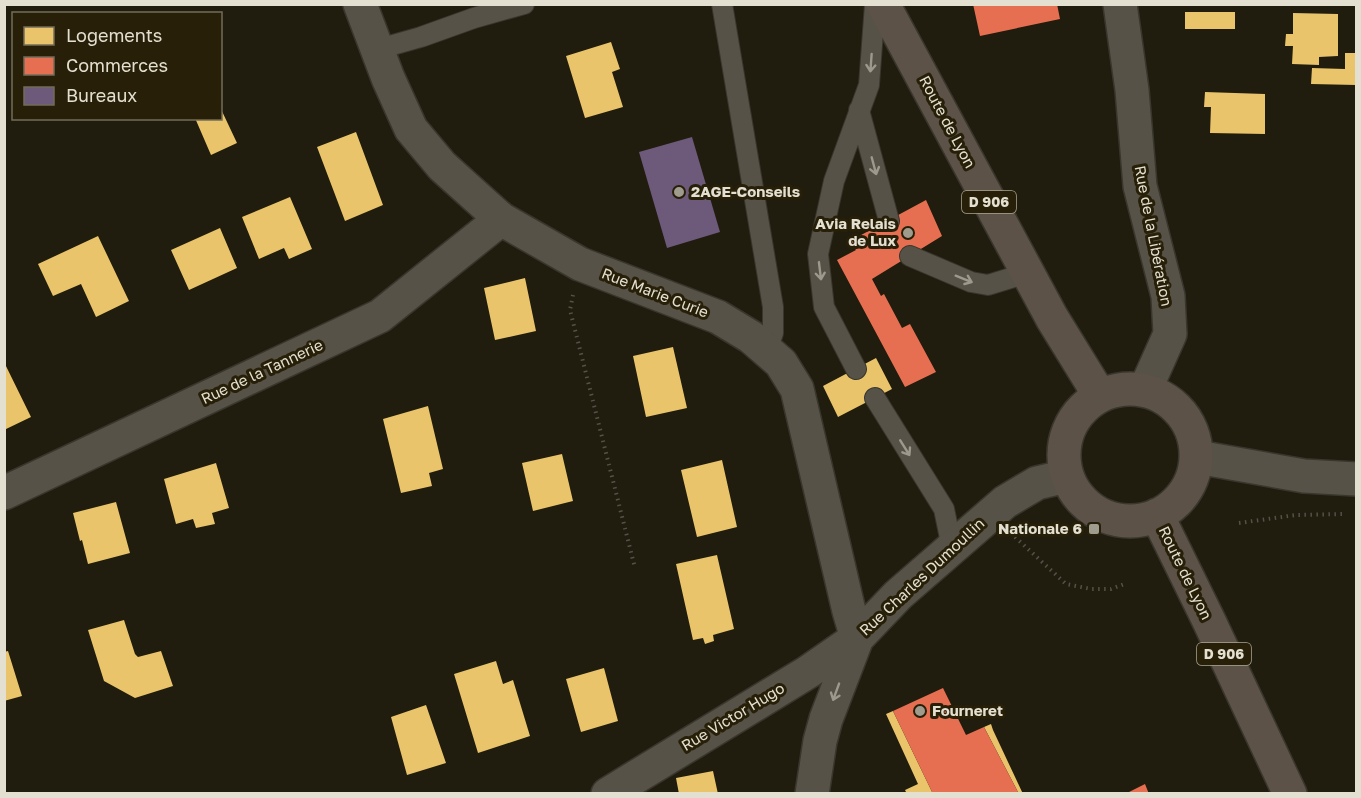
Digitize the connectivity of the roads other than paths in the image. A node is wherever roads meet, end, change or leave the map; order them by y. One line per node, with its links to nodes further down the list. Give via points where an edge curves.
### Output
1 (360, 4): 7 (street, Rue Marie Curie)
2 (524, 4): 7 (lane, via 382,48)
3 (722, 4): 13 (lane, via 773,307 773,333)
4 (875, 4): 8 (lane, one-way to 8, via 869,85)
5 (883, 4): 12 (main road, Route de Lyon / D 906)
6 (1120, 4): 15 (street, Rue de la Libération, via 1140,186 1168,296 1170,334)
7 (375, 46): 9 (street, Rue Marie Curie, via 411,129 442,166)
8 (860, 111): 10 (lane, one-way to 10); 14 (lane, one-way to 14, via 834,181 818,254 824,307)
9 (501, 219): 13 (street, Rue Marie Curie, via 580,264 718,317); 21 (street, Rue de la Tannerie, via 380,316)
10 (889, 221)
11 (910, 256): 12 (lane, one-way to 12, via 971,282 988,285)
12 (1027, 273): 16 (main road, Route de Lyon / D 906)
13 (767, 350): 24 (street, Rue Marie Curie, via 782,363 796,389)
14 (856, 369)
15 (1144, 390): 16 (main road, via 1122,389); 18 (main road, via 1166,399 1183,414 1193,434)
16 (1100, 396): 19 (main road, via 1082,410 1069,430 1064,453)
17 (875, 398): 23 (lane, one-way to 23, via 944,509)
18 (1197, 457): 20 (street, via 1304,476); 22 (main road, via 1186,492)
19 (1067, 476): 22 (main road, via 1077,495 1104,515 1136,521); 23 (street, Rue Charles Dumoullin, via 1037,483 1005,502)
20 (1356, 479)
21 (4, 493)
22 (1157, 515): 27 (main road, Route de Lyon / D 906)
23 (952, 548): 24 (street, Rue Charles Dumoullin, via 898,595)
24 (857, 638): 25 (street, Rue Victor Hugo); 26 (street, Rue Charles Dumoullin, one-way to 26, via 826,719)
25 (608, 794)
26 (812, 794)
27 (1290, 794)

